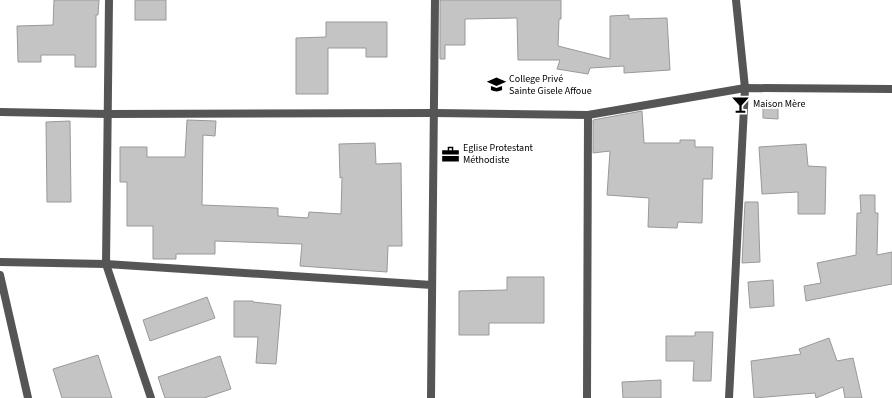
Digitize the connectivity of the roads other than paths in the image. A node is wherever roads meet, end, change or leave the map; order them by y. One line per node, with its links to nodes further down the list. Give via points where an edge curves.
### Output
1 (109, 0): 8 (street)
2 (435, 0): 7 (street)
3 (736, 0): 4 (street)
4 (745, 88): 5 (street); 9 (street); 18 (street)
5 (892, 89)
6 (0, 112): 8 (street)
7 (434, 113): 8 (street); 9 (street); 13 (street)
8 (108, 114): 11 (street)
9 (588, 115): 17 (street)
10 (0, 262): 11 (street)
11 (106, 264): 13 (street); 15 (street)
12 (0, 275): 14 (street)
13 (432, 285): 16 (street)
14 (28, 398)
15 (151, 398)
16 (431, 398)
17 (587, 398)
18 (729, 398)

